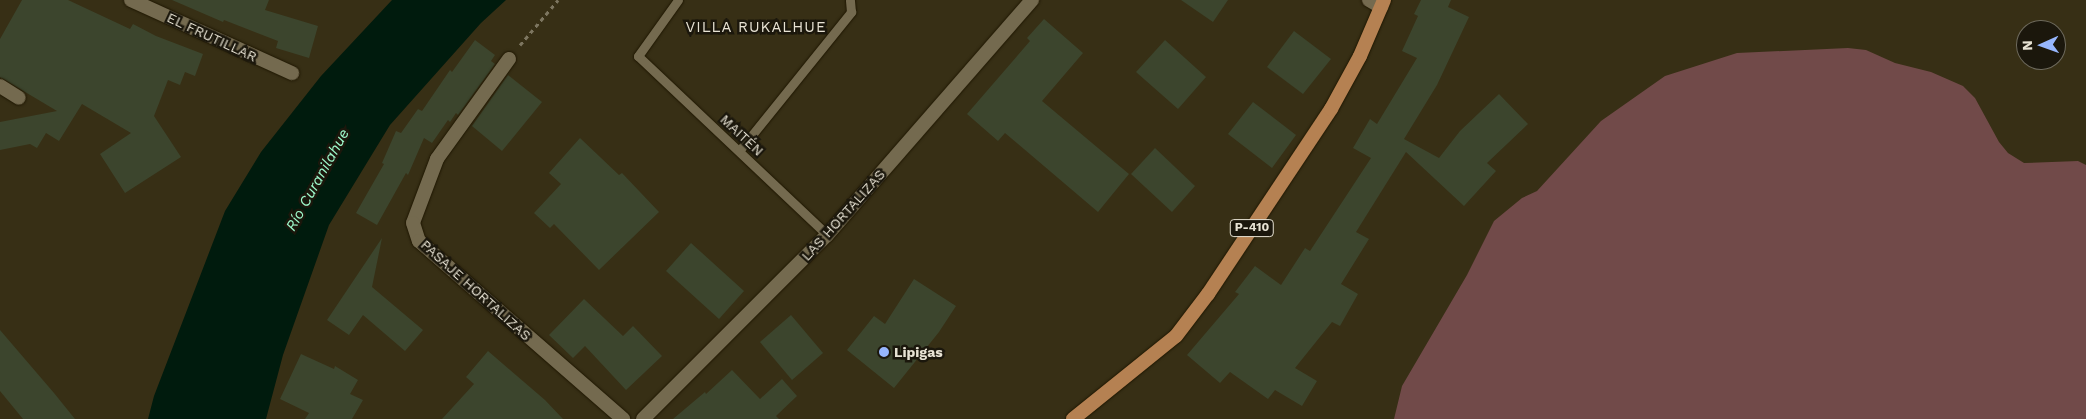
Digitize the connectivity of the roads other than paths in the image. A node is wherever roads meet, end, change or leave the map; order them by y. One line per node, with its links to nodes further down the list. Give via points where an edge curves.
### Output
1 (131, 0): 7 (street, EL FRUTILLAR)
2 (678, 0): 10 (lane, MAITÉN, via 638,56)
3 (850, 0): 10 (lane, via 851,12)
4 (1032, 0): 11 (street, LAS HORTALIZAS)
5 (1378, 2): 14 (main road, P-410, via 1360,56 1331,109 1208,294 1176,336)
6 (509, 59): 12 (street, PASAJE HORTALIZAS, via 437,158 412,223 419,241)
7 (292, 73)
8 (0, 86): 9 (street)
9 (19, 98)
10 (739, 150): 11 (lane, MAITÉN)
11 (827, 234): 13 (street, LAS HORTALIZAS)
12 (623, 419)
13 (643, 419)
14 (1073, 419)

